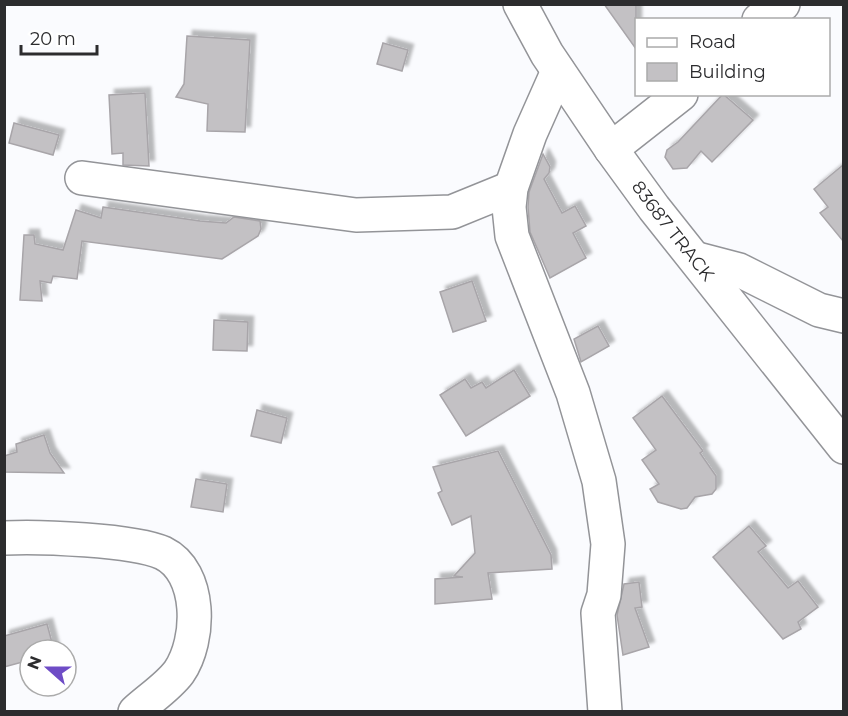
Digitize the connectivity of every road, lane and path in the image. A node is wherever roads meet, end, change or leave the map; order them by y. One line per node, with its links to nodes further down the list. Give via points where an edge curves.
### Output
1 (520, 4): 4 (street, 83687 TRACK)
2 (783, 4): 3 (street)
3 (762, 18)
4 (558, 71): 6 (street, 83687 TRACK); 8 (street)
5 (678, 96): 6 (street)
6 (611, 149): 9 (street, 83687 TRACK)
7 (82, 178): 8 (street, via 356,215 452,212)
8 (511, 188): 14 (street, via 512,236 573,393 599,481 608,544 606,583 597,613)
9 (697, 259): 10 (street, via 739,270 819,310); 11 (street, 83687 TRACK)
10 (843, 316)
11 (843, 447)
12 (4, 537): 13 (street, via 122,544 163,553 180,566 189,580 192,604 193,632 186,658 178,673)
13 (135, 711)
14 (605, 711)

